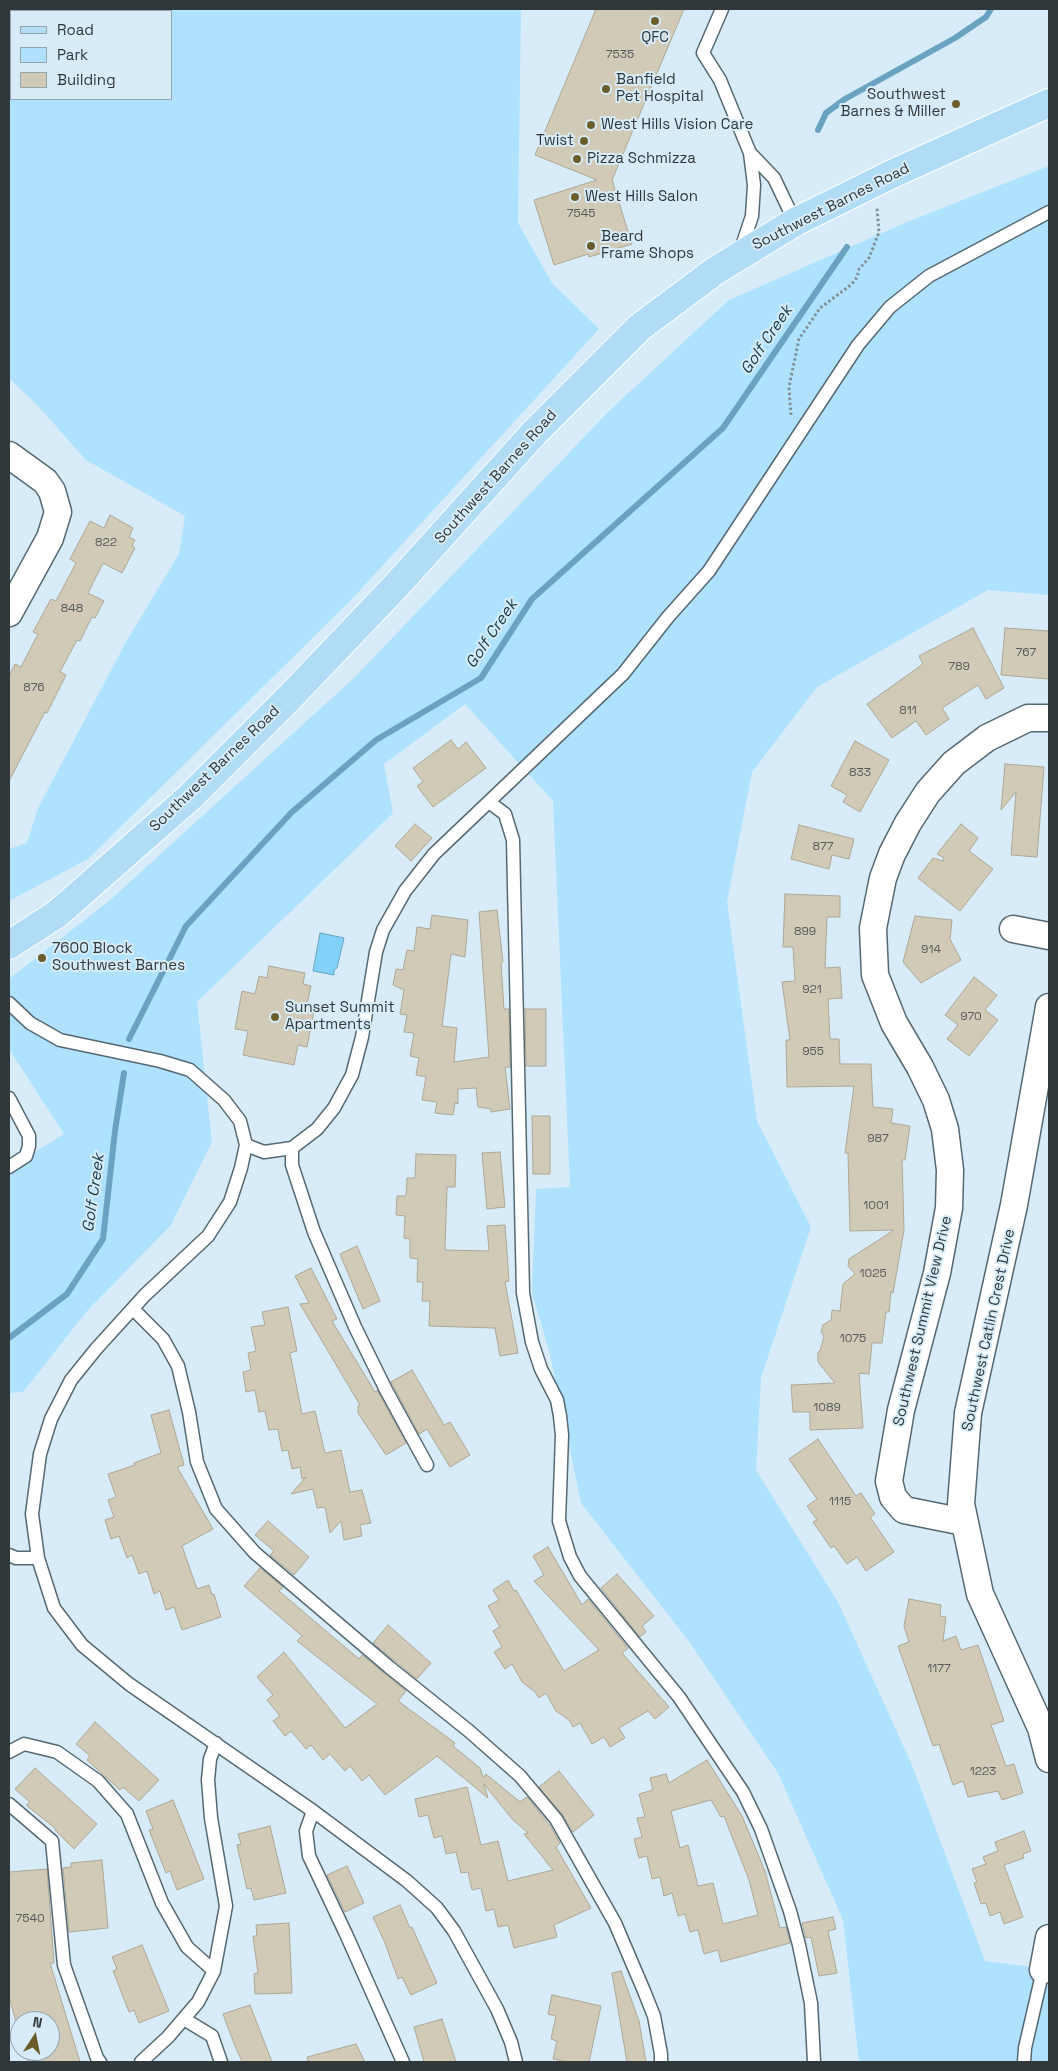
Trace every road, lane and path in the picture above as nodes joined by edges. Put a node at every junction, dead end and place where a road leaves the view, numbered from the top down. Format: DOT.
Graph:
graph roads {
  1 [pos="722,9"];
  2 [pos="1049,103"];
  3 [pos="750,153"];
  4 [pos="874,184"];
  5 [pos="1049,212"];
  6 [pos="796,222"];
  7 [pos="739,255"];
  8 [pos="799,434"];
  9 [pos="9,456"];
  10 [pos="9,613"];
  11 [pos="1049,718"];
  12 [pos="489,802"];
  13 [pos="1013,929"];
  14 [pos="1049,936"];
  15 [pos="9,945"];
  16 [pos="9,1002"];
  17 [pos="1049,1007"];
  18 [pos="9,1098"];
  19 [pos="246,1145"];
  20 [pos="292,1148"];
  21 [pos="9,1167"];
  22 [pos="133,1309"];
  23 [pos="427,1465"];
  24 [pos="964,1522"];
  25 [pos="9,1555"];
  26 [pos="38,1558"];
  27 [pos="216,1743"];
  28 [pos="9,1752"];
  29 [pos="1049,1759"];
  30 [pos="9,1804"];
  31 [pos="313,1812"];
  32 [pos="1049,1938"];
  33 [pos="1043,1970"];
  34 [pos="214,1971"];
  35 [pos="184,2019"];
  36 [pos="100,2062"];
  37 [pos="141,2062"];
  38 [pos="221,2062"];
  39 [pos="403,2062"];
  40 [pos="516,2062"];
  41 [pos="661,2062"];
  42 [pos="814,2062"];
  43 [pos="1024,2062"];
  1 -- 3 [label="lane"];
  2 -- 4 [label="main road, Southwest Barnes Road"];
  3 -- 6 [label="lane"];
  3 -- 7 [label="lane"];
  4 -- 6 [label="main road, Southwest Barnes Road"];
  4 -- 8 [label="path"];
  5 -- 8 [label="lane"];
  6 -- 7 [label="main road, Southwest Barnes Road"];
  7 -- 15 [label="main road, Southwest Barnes Road"];
  8 -- 12 [label="lane"];
  9 -- 10 [label="street"];
  11 -- 24 [label="street, Southwest Summit View Drive"];
  12 -- 20 [label="lane"];
  12 -- 42 [label="lane"];
  13 -- 14 [label="street"];
  16 -- 19 [label="lane"];
  17 -- 24 [label="street, Southwest Catlin Crest Drive"];
  18 -- 21 [label="lane"];
  19 -- 20 [label="lane"];
  19 -- 22 [label="lane"];
  20 -- 23 [label="lane"];
  22 -- 26 [label="lane"];
  22 -- 41 [label="lane"];
  24 -- 29 [label="street, Southwest Catlin Crest Drive"];
  25 -- 26 [label="lane"];
  26 -- 27 [label="lane"];
  27 -- 31 [label="lane"];
  27 -- 34 [label="lane"];
  28 -- 34 [label="lane"];
  30 -- 36 [label="lane"];
  31 -- 39 [label="lane"];
  31 -- 40 [label="lane"];
  32 -- 33 [label="street"];
  33 -- 43 [label="lane"];
  34 -- 35 [label="lane"];
  35 -- 37 [label="lane"];
  35 -- 38 [label="lane"];
}
